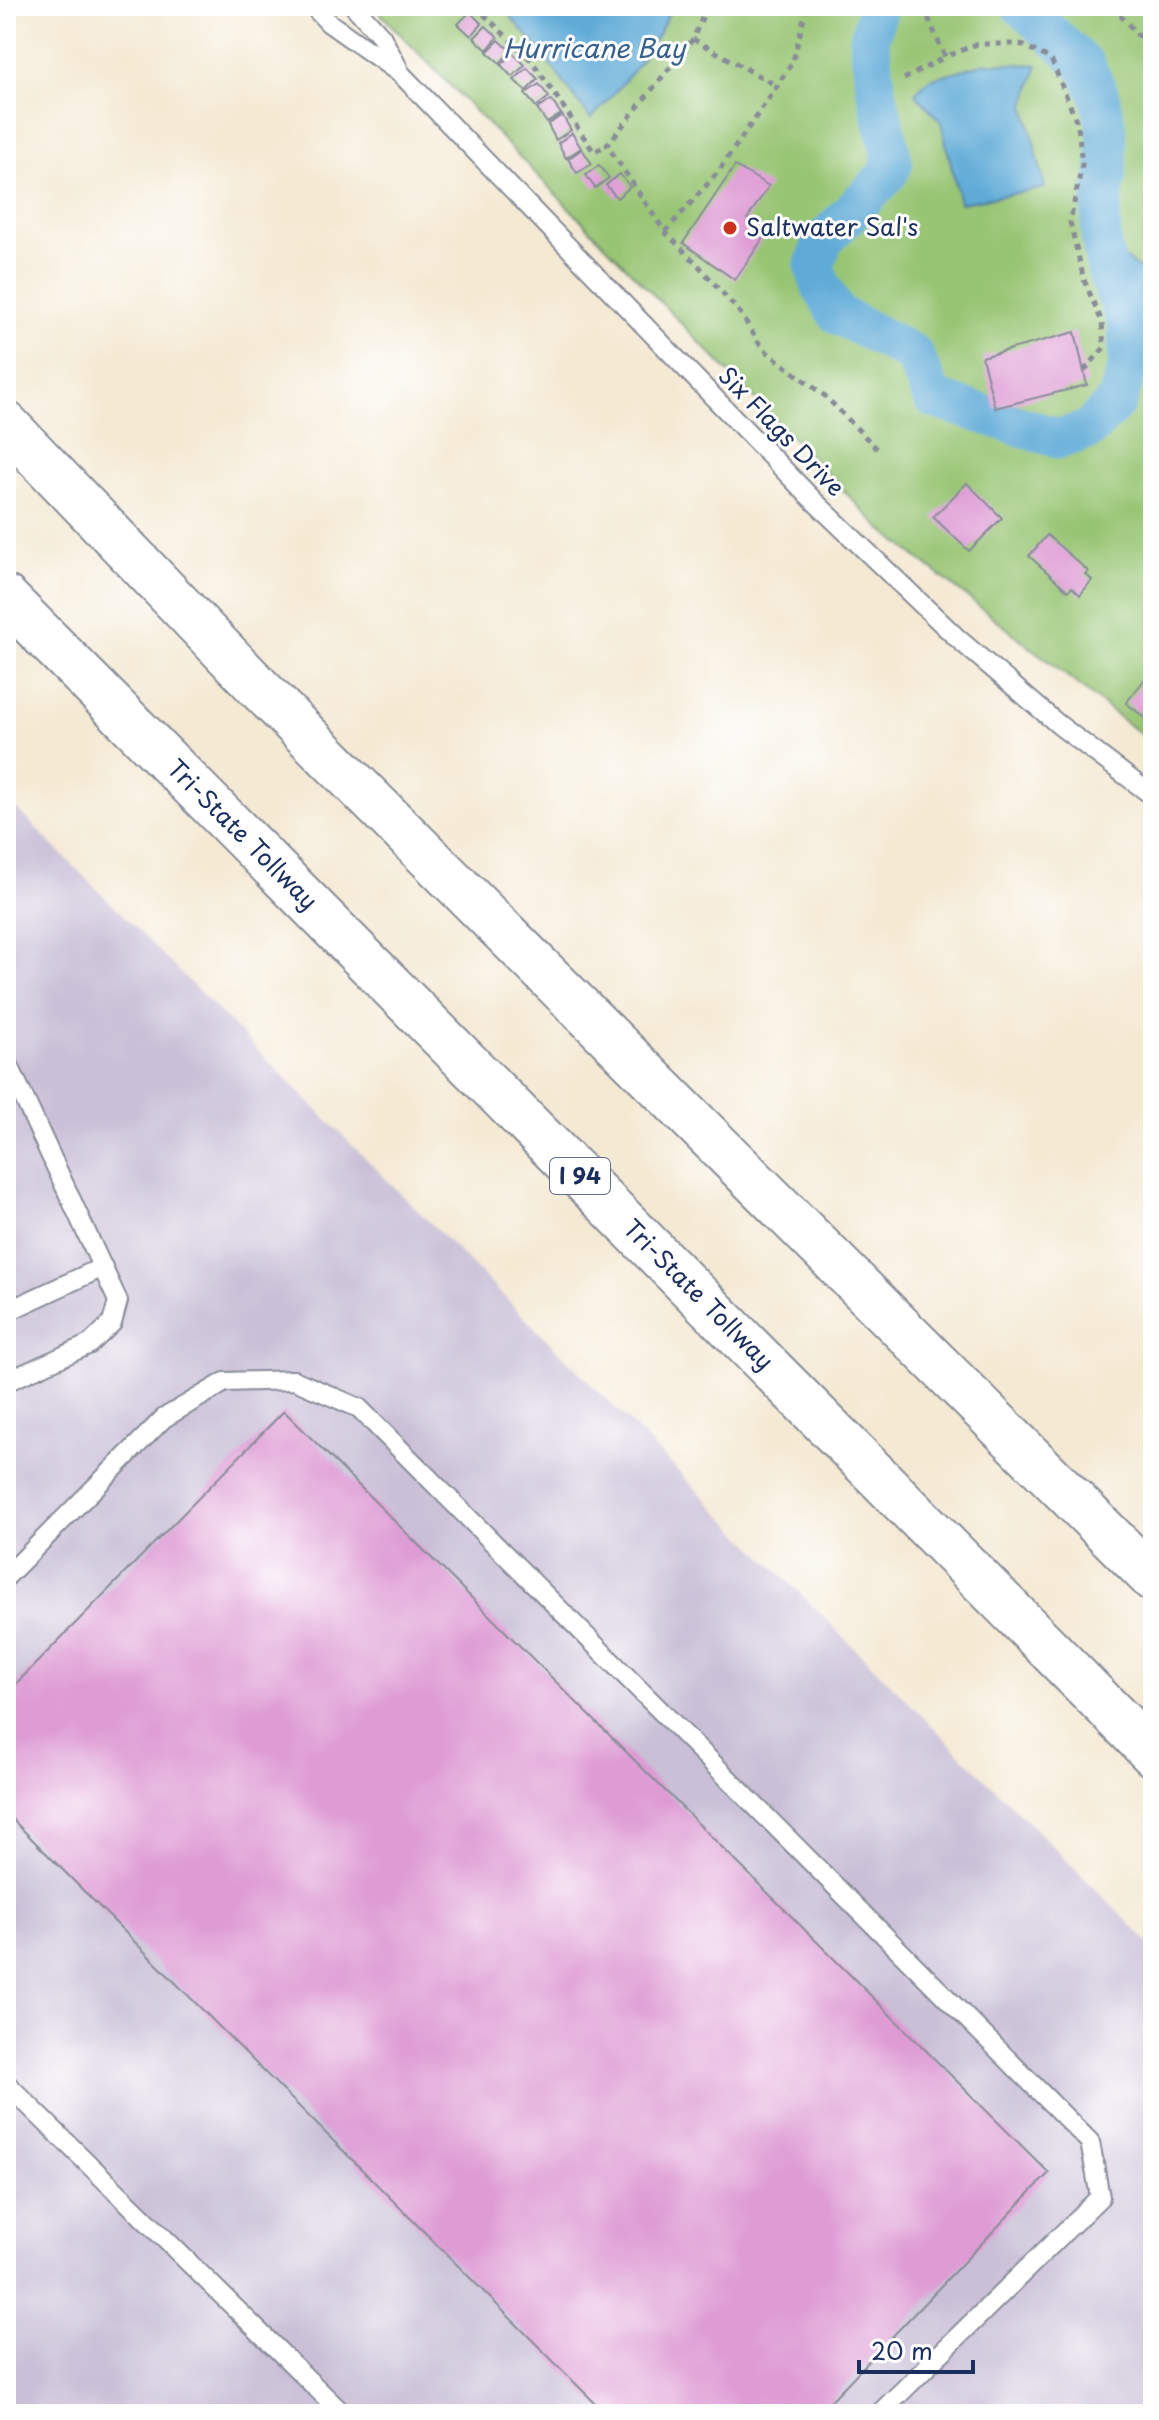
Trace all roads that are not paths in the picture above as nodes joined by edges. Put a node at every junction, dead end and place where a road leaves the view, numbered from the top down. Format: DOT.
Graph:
graph roads {
  1 [pos="313,6"];
  2 [pos="354,6"];
  3 [pos="401,74"];
  4 [pos="6,424"];
  5 [pos="6,598"];
  6 [pos="1153,796"];
  7 [pos="6,1059"];
  8 [pos="103,1267"];
  9 [pos="6,1312"];
  10 [pos="6,1382"];
  11 [pos="6,1577"];
  12 [pos="1153,1579"];
  13 [pos="1153,1754"];
  14 [pos="6,2083"];
  15 [pos="343,2414"];
  16 [pos="879,2414"];
  1 -- 3 [label="lane, Six Flags Drive"];
  2 -- 3 [label="lane, Six Flags Drive"];
  3 -- 6 [label="lane, Six Flags Drive"];
  4 -- 12 [label="highway"];
  5 -- 13 [label="highway, Tri-State Tollway / I 94"];
  7 -- 8 [label="lane"];
  8 -- 9 [label="lane"];
  8 -- 10 [label="lane"];
  11 -- 16 [label="lane"];
  14 -- 15 [label="lane"];
}
